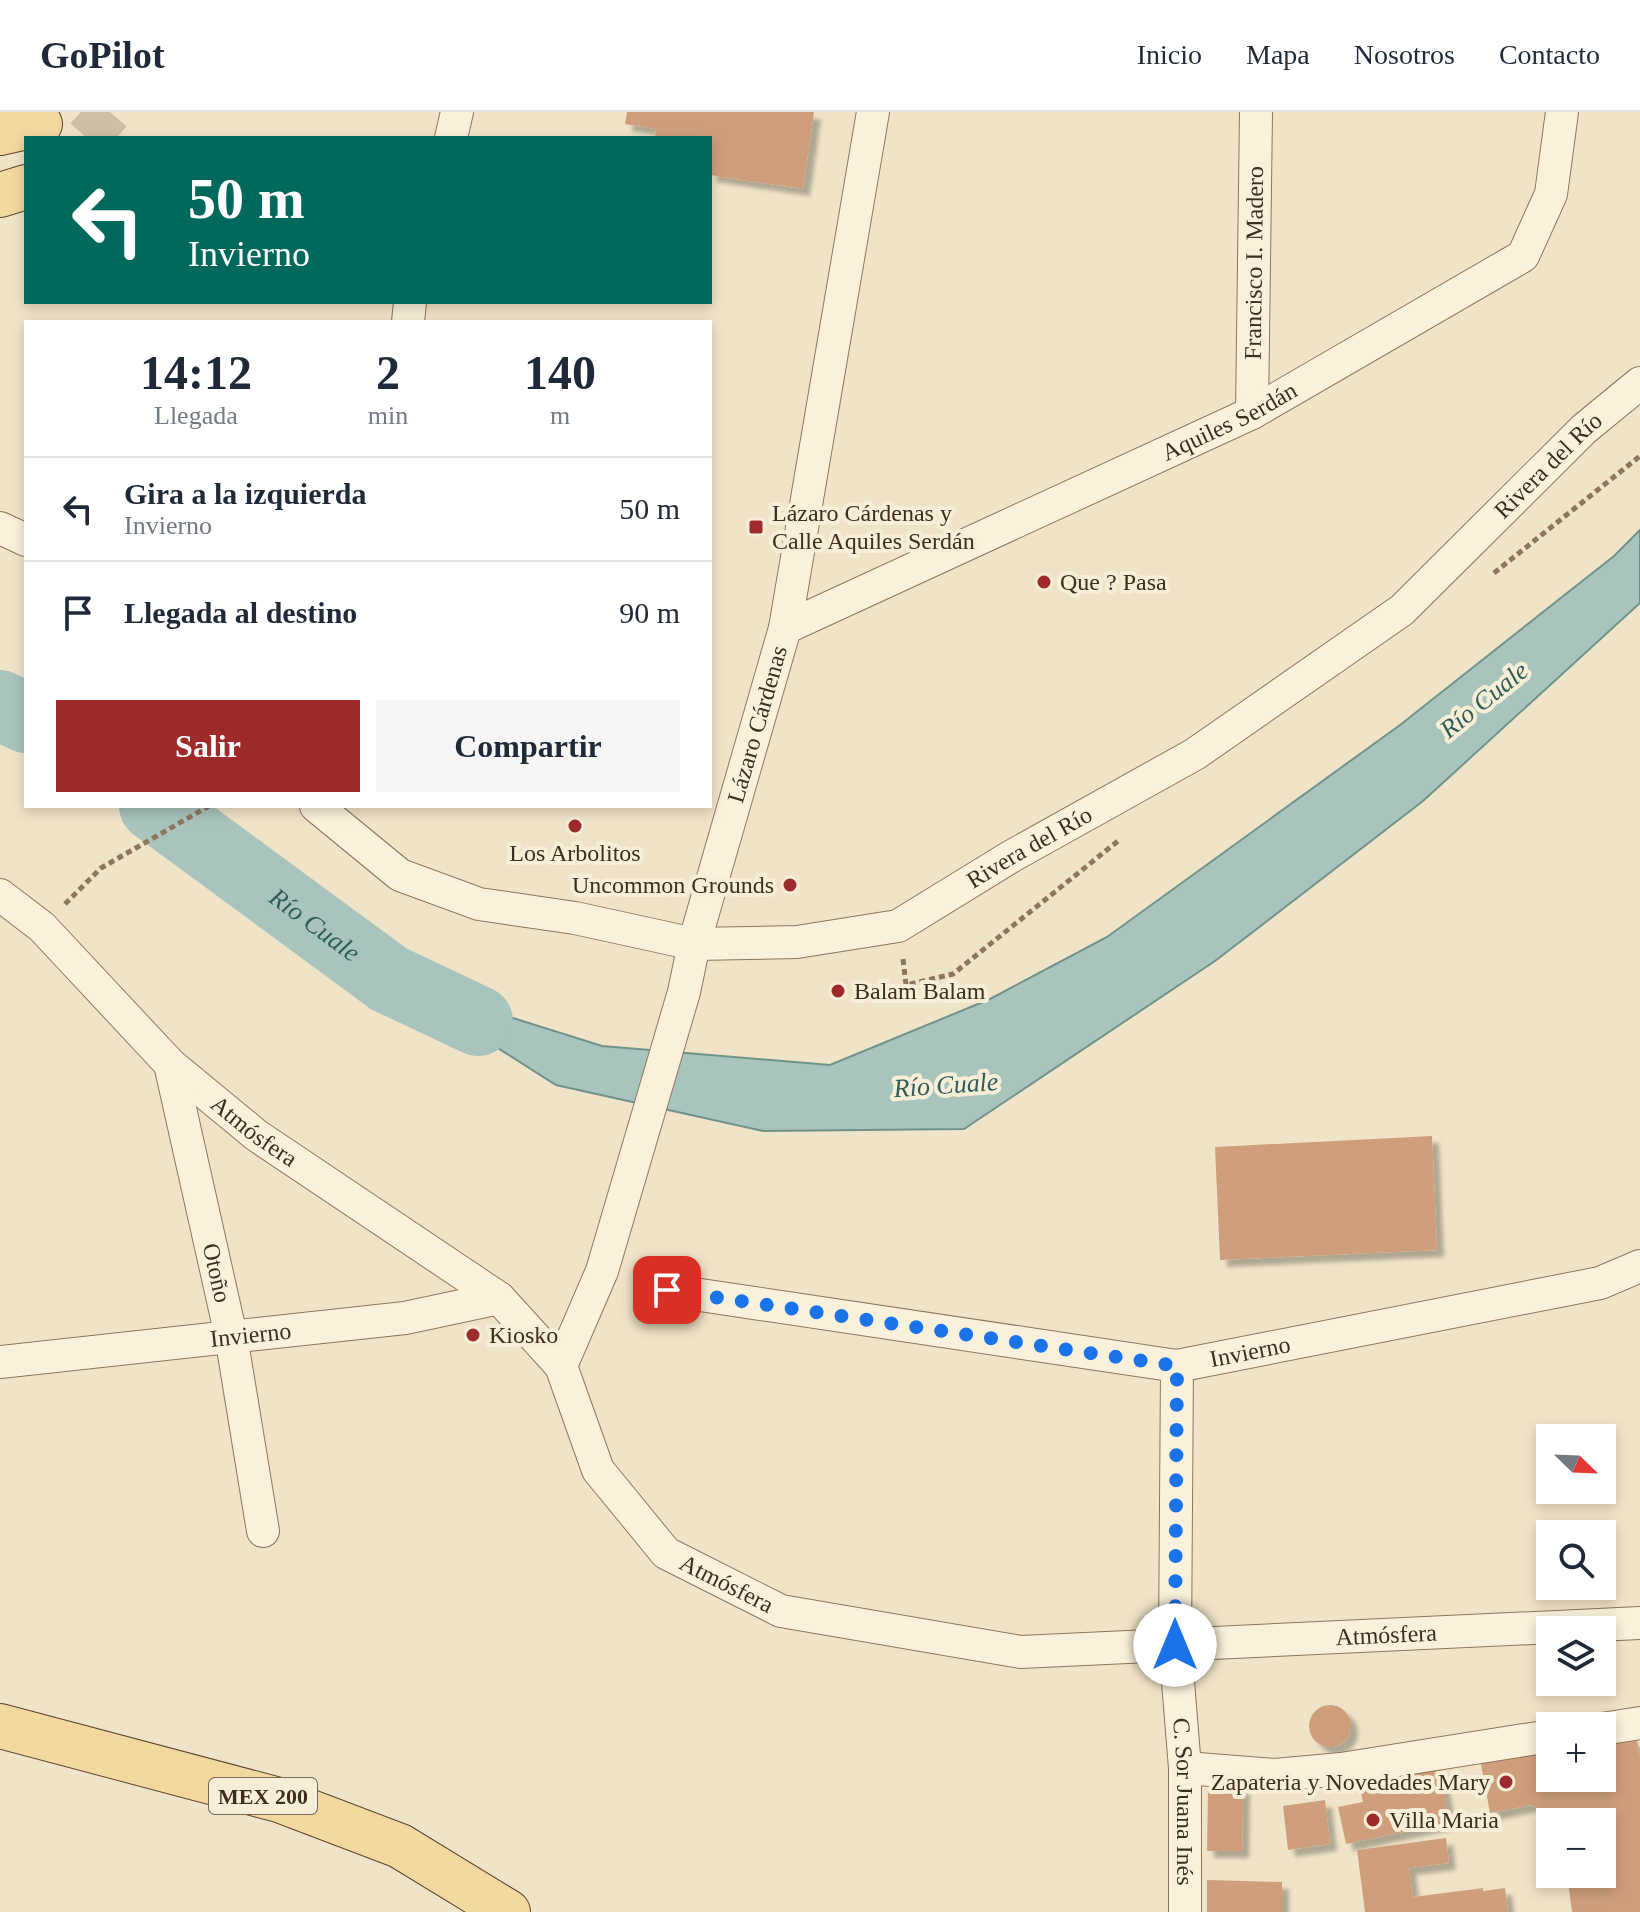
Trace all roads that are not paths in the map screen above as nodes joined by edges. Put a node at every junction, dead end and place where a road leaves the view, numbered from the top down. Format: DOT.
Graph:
graph roads {
  1 [pos="457,112"];
  2 [pos="873,112"];
  3 [pos="1256,112"];
  4 [pos="1562,112"];
  5 [pos="451,136"];
  6 [pos="24,188"];
  7 [pos="0,195"];
  8 [pos="1640,383"];
  9 [pos="1252,413"];
  10 [pos="0,528"];
  11 [pos="24,539"];
  12 [pos="785,628"];
  13 [pos="318,808"];
  14 [pos="0,895"];
  15 [pos="694,944"];
  16 [pos="170,1064"];
  17 [pos="1640,1266"];
  18 [pos="667,1290"];
  19 [pos="499,1298"];
  20 [pos="231,1336"];
  21 [pos="0,1362"];
  22 [pos="561,1366"];
  23 [pos="1177,1366"];
  24 [pos="263,1531"];
  25 [pos="1640,1623"];
  26 [pos="1175,1645"];
  27 [pos="1640,1723"];
  28 [pos="0,1726"];
  29 [pos="1616,1727"];
  30 [pos="1536,1738"];
  31 [pos="1185,1768"];
  32 [pos="508,1912"];
  33 [pos="1185,1912"];
  1 -- 5 [label="street"];
  2 -- 12 [label="street, Lázaro Cárdenas"];
  3 -- 9 [label="street, Francisco I. Madero"];
  4 -- 9 [label="street, Aquiles Serdán"];
  6 -- 7 [label="main road"];
  8 -- 15 [label="street, Rivera del Río"];
  9 -- 12 [label="street, Aquiles Serdán"];
  10 -- 11 [label="street"];
  12 -- 15 [label="street, Lázaro Cárdenas"];
  13 -- 15 [label="street, Rivera del Río"];
  14 -- 16 [label="street, Atmósfera"];
  15 -- 22 [label="street, Lázaro Cárdenas"];
  16 -- 19 [label="street, Atmósfera"];
  16 -- 20 [label="street, Otoño"];
  17 -- 23 [label="street, Invierno"];
  18 -- 23 [label="street, Invierno"];
  19 -- 20 [label="street, Invierno"];
  19 -- 22 [label="street, Atmósfera"];
  20 -- 21 [label="street, Invierno"];
  20 -- 24 [label="street, Otoño"];
  22 -- 26 [label="street, Atmósfera"];
  23 -- 26 [label="street, C. Sor Juana Inés"];
  25 -- 26 [label="street, Atmósfera"];
  26 -- 31 [label="street, C. Sor Juana Inés"];
  27 -- 29 [label="street"];
  28 -- 32 [label="main road, MEX 200"];
  30 -- 31 [label="street"];
  31 -- 33 [label="street, C. Sor Juana Inés"];
}
